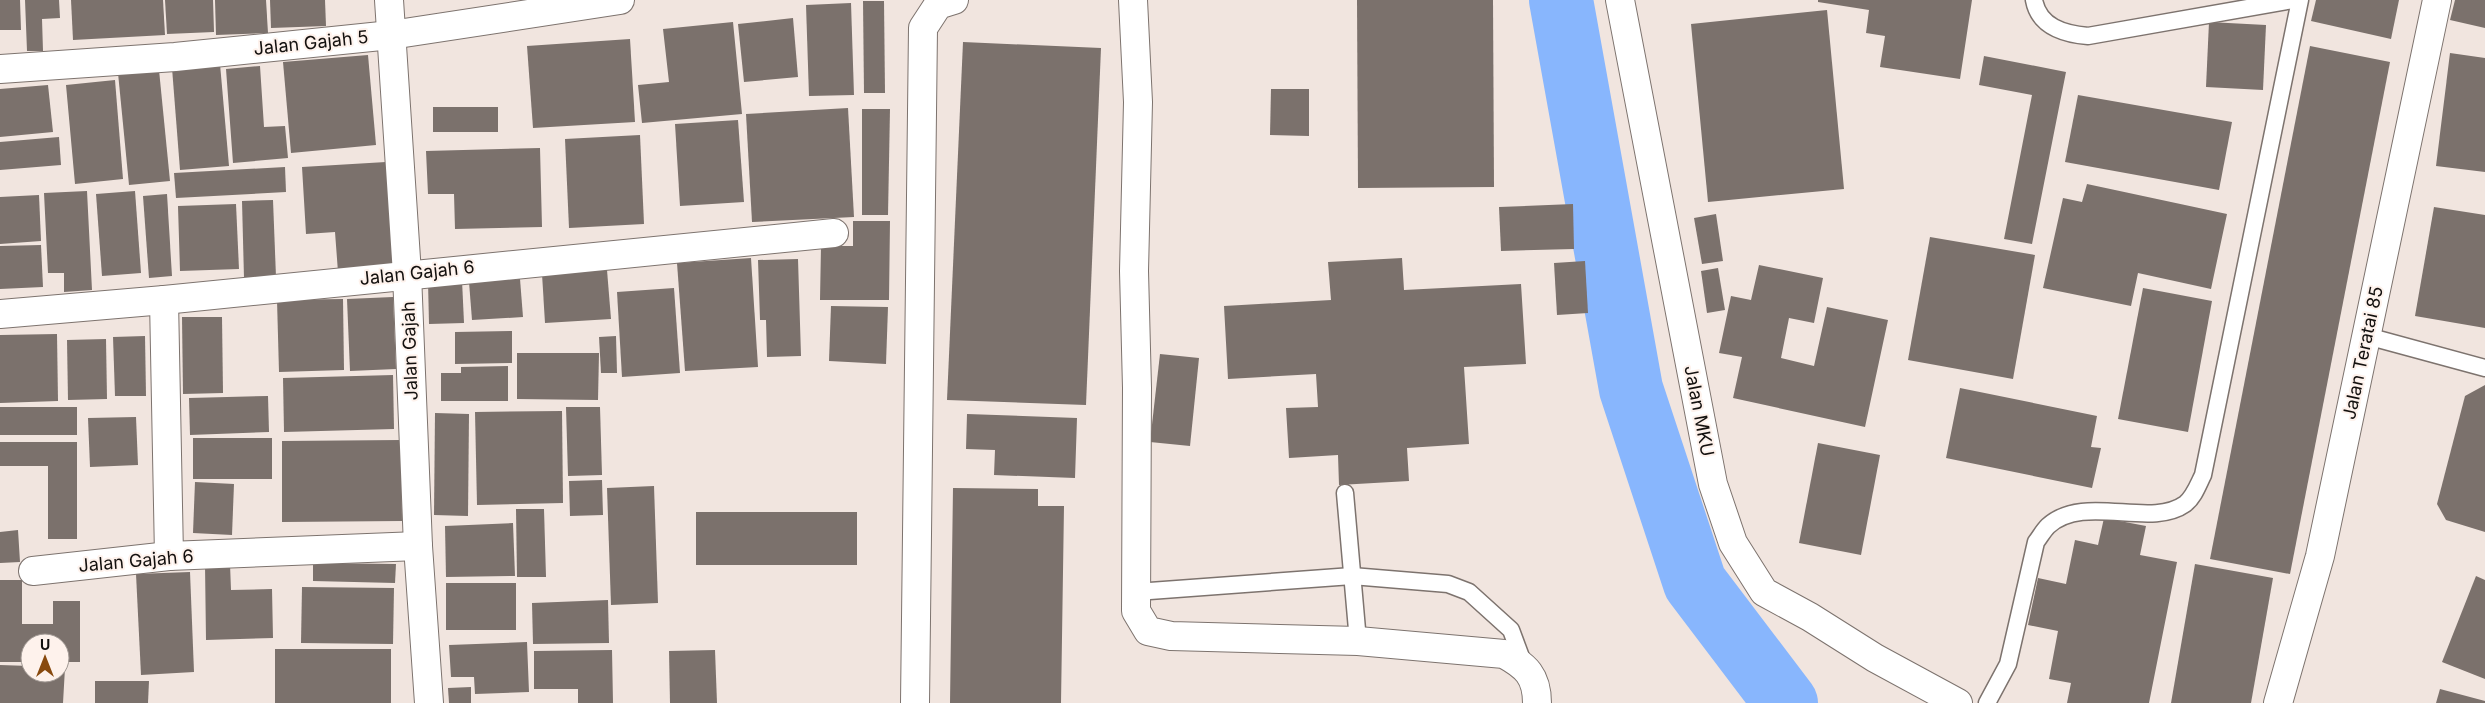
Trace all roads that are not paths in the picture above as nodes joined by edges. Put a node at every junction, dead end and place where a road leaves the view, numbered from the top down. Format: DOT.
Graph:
graph roads {
  1 [pos="388,0"];
  2 [pos="620,0"];
  3 [pos="954,0"];
  4 [pos="1134,0"];
  5 [pos="1620,0"];
  6 [pos="2034,0"];
  7 [pos="2293,0"];
  8 [pos="2300,0"];
  9 [pos="2437,0"];
  10 [pos="391,35"];
  11 [pos="0,69"];
  12 [pos="834,233"];
  13 [pos="408,274"];
  14 [pos="164,300"];
  15 [pos="0,314"];
  16 [pos="2367,336"];
  17 [pos="2485,368"];
  18 [pos="1345,493"];
  19 [pos="418,546"];
  20 [pos="170,556"];
  21 [pos="33,571"];
  22 [pos="1352,576"];
  23 [pos="1136,592"];
  24 [pos="1358,641"];
  25 [pos="1524,665"];
  26 [pos="429,703"];
  27 [pos="915,703"];
  28 [pos="1537,703"];
  29 [pos="1958,703"];
  30 [pos="1987,703"];
  31 [pos="2278,703"];
  1 -- 10 [label="street, Jalan Gajah"];
  2 -- 10 [label="street, Jalan Gajah 5"];
  3 -- 27 [label="street"];
  4 -- 23 [label="street"];
  5 -- 29 [label="street, Jalan MKU"];
  6 -- 7 [label="lane"];
  8 -- 30 [label="lane"];
  9 -- 16 [label="street, Jalan Teratai 85"];
  10 -- 11 [label="street, Jalan Gajah 5"];
  10 -- 13 [label="street, Jalan Gajah"];
  12 -- 13 [label="street, Jalan Gajah 6"];
  13 -- 14 [label="street, Jalan Gajah 6"];
  13 -- 19 [label="street, Jalan Gajah"];
  14 -- 15 [label="street, Jalan Gajah 6"];
  14 -- 20 [label="street"];
  16 -- 17 [label="lane"];
  16 -- 31 [label="street, Jalan Teratai 85"];
  18 -- 22 [label="lane"];
  19 -- 20 [label="street, Jalan Gajah 6"];
  19 -- 26 [label="street, Jalan Gajah"];
  20 -- 21 [label="street, Jalan Gajah 6"];
  22 -- 23 [label="lane"];
  22 -- 24 [label="lane"];
  22 -- 25 [label="lane"];
  23 -- 24 [label="street"];
  24 -- 25 [label="street"];
  25 -- 28 [label="street"];
}
